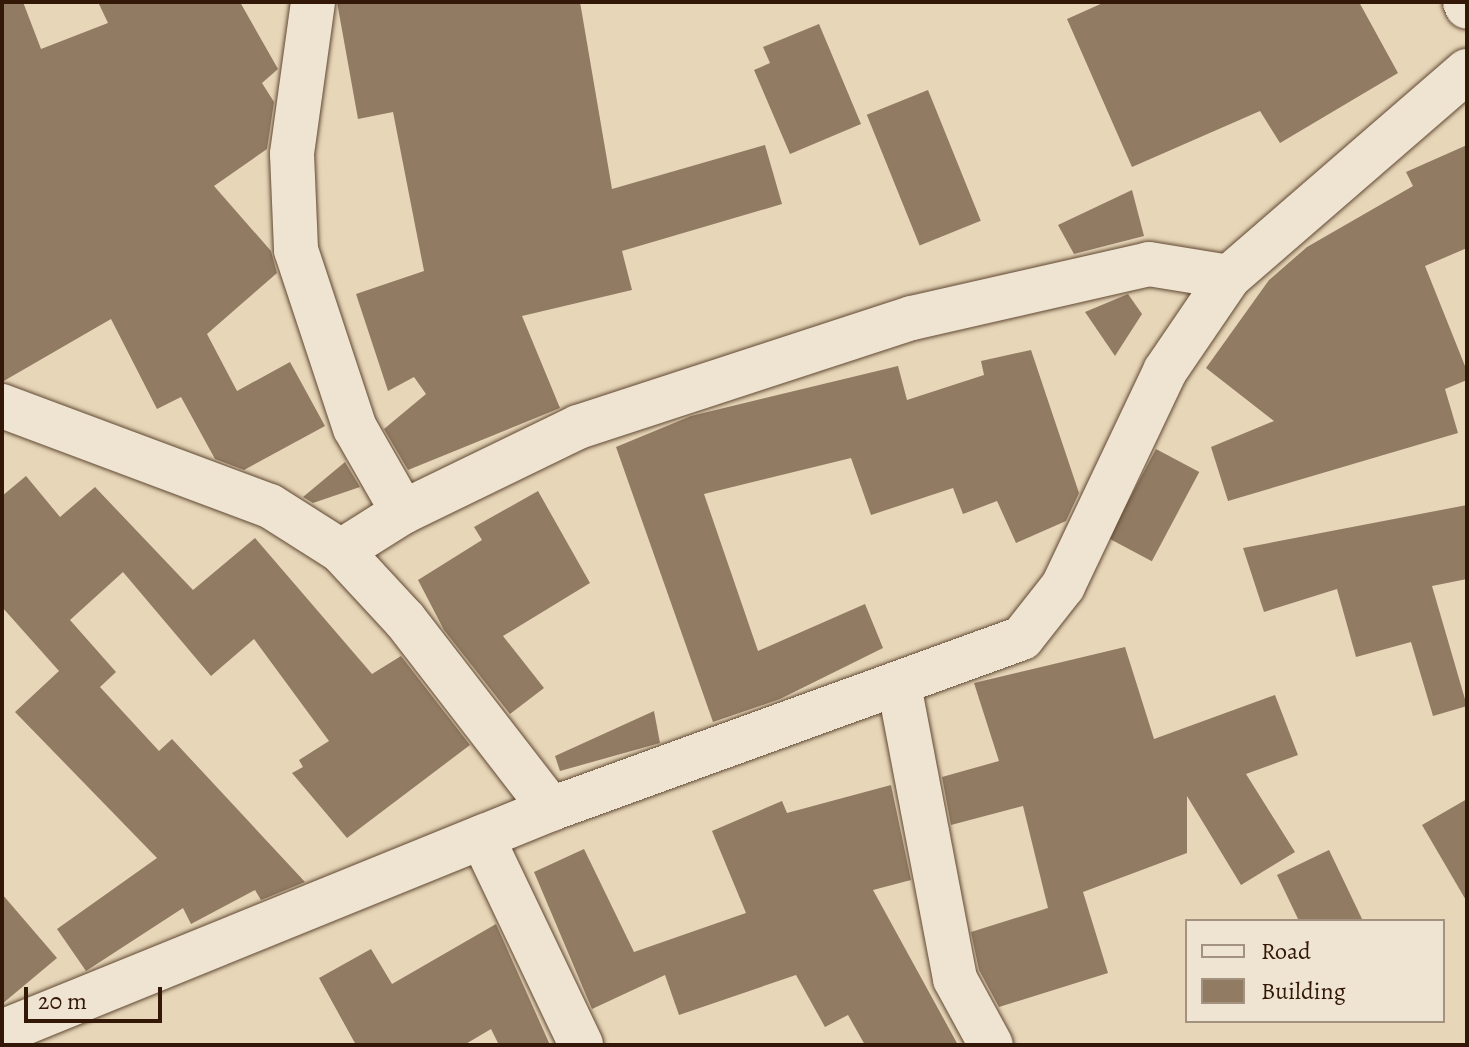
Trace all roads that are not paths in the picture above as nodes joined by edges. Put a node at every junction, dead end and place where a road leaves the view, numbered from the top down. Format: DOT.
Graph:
graph roads {
  1 [pos="313,2"];
  2 [pos="1467,71"];
  3 [pos="1229,277"];
  4 [pos="2,406"];
  5 [pos="403,512"];
  6 [pos="341,551"];
  7 [pos="899,685"];
  8 [pos="551,809"];
  9 [pos="482,837"];
  10 [pos="6,1035"];
  11 [pos="581,1045"];
  12 [pos="991,1045"];
  1 -- 5 [label="street"];
  2 -- 3 [label="street"];
  3 -- 5 [label="street"];
  3 -- 7 [label="street"];
  4 -- 6 [label="street"];
  5 -- 6 [label="street"];
  6 -- 8 [label="street"];
  7 -- 8 [label="street"];
  7 -- 12 [label="street"];
  8 -- 9 [label="street"];
  9 -- 10 [label="street"];
  9 -- 11 [label="street"];
}
